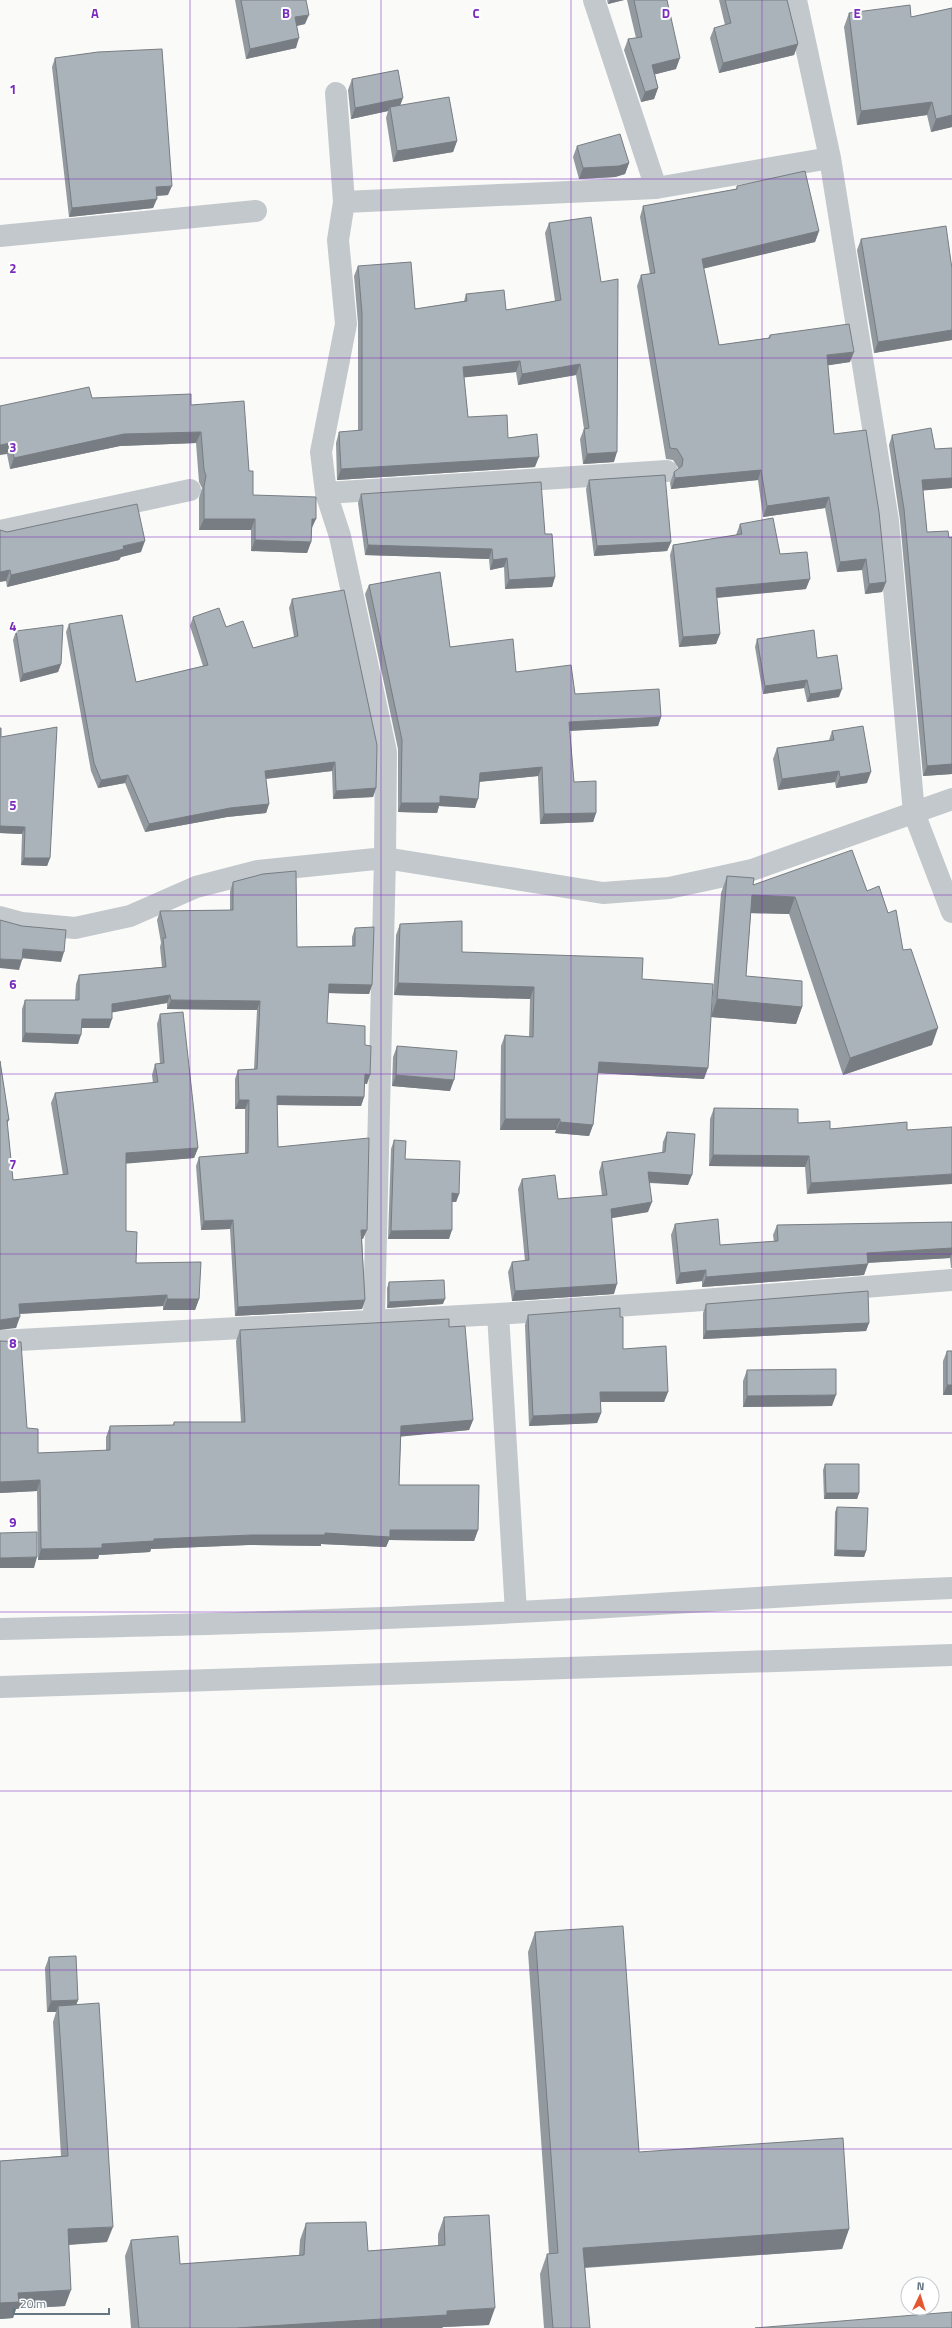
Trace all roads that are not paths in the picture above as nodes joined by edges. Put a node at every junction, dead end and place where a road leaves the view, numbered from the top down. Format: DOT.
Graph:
graph roads {
  1 [pos="594,0"];
  2 [pos="796,0"];
  3 [pos="336,93"];
  4 [pos="830,158"];
  5 [pos="656,188"];
  6 [pos="344,202"];
  7 [pos="256,211"];
  8 [pos="0,236"];
  9 [pos="667,471"];
  10 [pos="190,490"];
  11 [pos="326,493"];
  12 [pos="0,531"];
  13 [pos="952,798"];
  14 [pos="914,813"];
  15 [pos="385,858"];
  16 [pos="952,912"];
  17 [pos="0,917"];
  18 [pos="952,1280"];
  19 [pos="498,1314"];
  20 [pos="374,1320"];
  21 [pos="0,1341"];
  22 [pos="952,1588"];
  23 [pos="516,1612"];
  24 [pos="0,1629"];
  25 [pos="952,1655"];
  26 [pos="0,1687"];
  1 -- 5 [label="street"];
  2 -- 4 [label="street"];
  3 -- 6 [label="street"];
  4 -- 5 [label="street"];
  4 -- 14 [label="street"];
  5 -- 6 [label="street"];
  6 -- 11 [label="street"];
  7 -- 8 [label="street"];
  9 -- 11 [label="street"];
  10 -- 12 [label="street"];
  11 -- 15 [label="street"];
  13 -- 14 [label="street"];
  14 -- 15 [label="street"];
  14 -- 16 [label="street"];
  15 -- 17 [label="street"];
  15 -- 20 [label="street"];
  18 -- 19 [label="street"];
  19 -- 20 [label="street"];
  19 -- 23 [label="street"];
  20 -- 21 [label="street"];
  22 -- 23 [label="street"];
  23 -- 24 [label="street"];
  25 -- 26 [label="street"];
}
